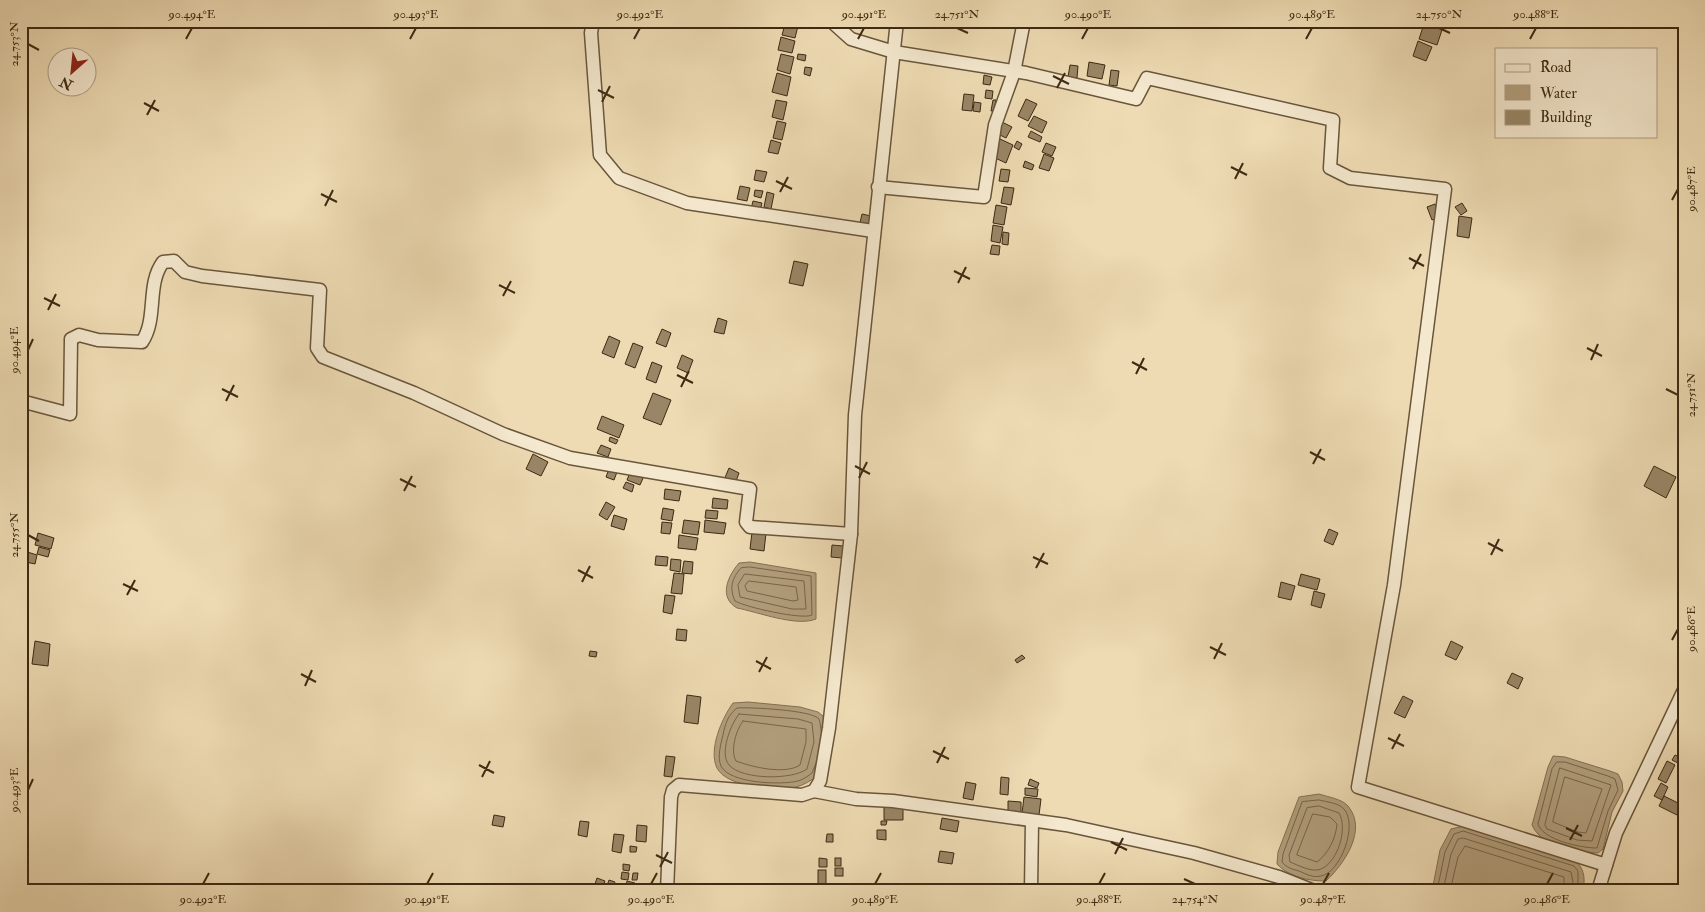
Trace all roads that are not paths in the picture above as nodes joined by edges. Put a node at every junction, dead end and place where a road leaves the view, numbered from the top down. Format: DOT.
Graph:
graph roads {
  1 [pos="593,21"];
  2 [pos="831,21"];
  3 [pos="897,21"];
  4 [pos="1024,21"];
  5 [pos="894,52"];
  6 [pos="1014,72"];
  7 [pos="878,187"];
  8 [pos="873,231"];
  9 [pos="21,401"];
  10 [pos="851,534"];
  11 [pos="1684,690"];
  12 [pos="814,791"];
  13 [pos="1032,820"];
  14 [pos="1606,865"];
  15 [pos="668,891"];
  16 [pos="1031,891"];
  17 [pos="1314,891"];
  18 [pos="1598,891"];
  1 -- 8 [label="street"];
  2 -- 5 [label="street"];
  3 -- 5 [label="street"];
  4 -- 6 [label="street"];
  5 -- 6 [label="street"];
  5 -- 7 [label="street"];
  6 -- 7 [label="street"];
  6 -- 14 [label="street"];
  7 -- 8 [label="street"];
  8 -- 10 [label="street"];
  9 -- 10 [label="street"];
  10 -- 12 [label="street"];
  11 -- 14 [label="street"];
  12 -- 13 [label="street"];
  12 -- 15 [label="street"];
  13 -- 16 [label="street"];
  13 -- 17 [label="street"];
  14 -- 18 [label="street"];
}
